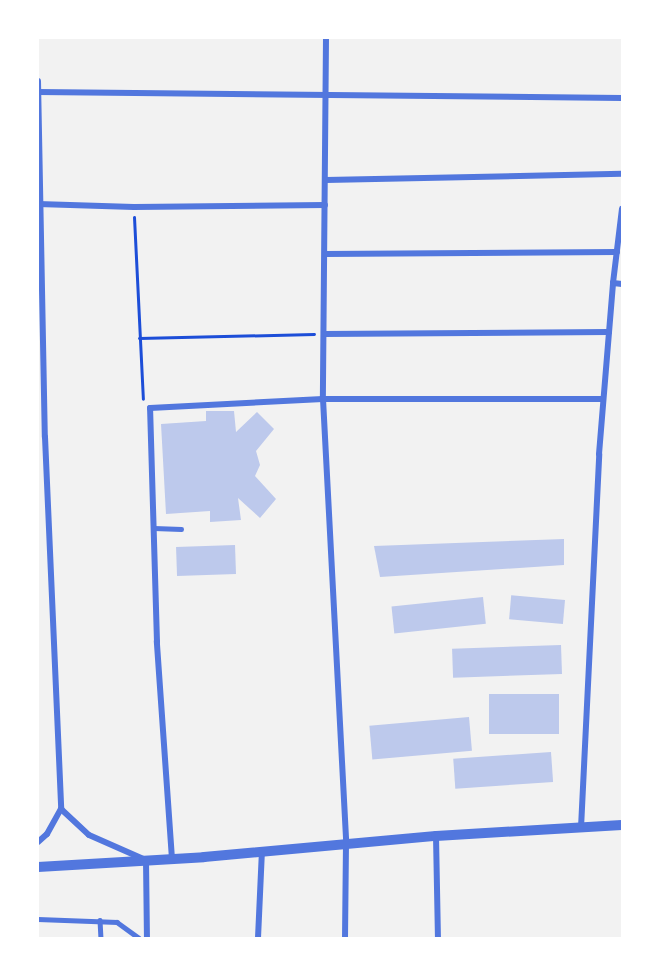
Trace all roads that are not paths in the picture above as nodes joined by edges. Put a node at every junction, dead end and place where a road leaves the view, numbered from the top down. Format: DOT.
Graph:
graph roads {
  1 [pos="326,38"];
  2 [pos="38,81"];
  3 [pos="38,92"];
  4 [pos="326,94"];
  5 [pos="622,98"];
  6 [pos="622,174"];
  7 [pos="326,180"];
  8 [pos="38,204"];
  9 [pos="326,205"];
  10 [pos="622,209"];
  11 [pos="616,252"];
  12 [pos="325,254"];
  13 [pos="612,283"];
  14 [pos="622,284"];
  15 [pos="609,332"];
  16 [pos="324,334"];
  17 [pos="323,399"];
  18 [pos="603,399"];
  19 [pos="154,528"];
  20 [pos="181,529"];
  21 [pos="61,809"];
  22 [pos="622,825"];
  23 [pos="581,828"];
  24 [pos="436,836"];
  25 [pos="38,842"];
  26 [pos="346,843"];
  27 [pos="262,851"];
  28 [pos="172,859"];
  29 [pos="146,860"];
  30 [pos="38,867"];
  31 [pos="38,919"];
  32 [pos="100,920"];
  33 [pos="101,939"];
  34 [pos="139,939"];
  35 [pos="147,939"];
  36 [pos="258,939"];
  37 [pos="345,939"];
  38 [pos="438,939"];
  1 -- 4 [label="street"];
  2 -- 3 [label="street"];
  3 -- 4 [label="street"];
  3 -- 8 [label="street"];
  4 -- 5 [label="street"];
  4 -- 7 [label="street"];
  6 -- 7 [label="street"];
  7 -- 9 [label="street"];
  8 -- 9 [label="street"];
  8 -- 21 [label="street"];
  9 -- 12 [label="street"];
  10 -- 11 [label="street"];
  11 -- 12 [label="street"];
  11 -- 13 [label="street"];
  12 -- 16 [label="street"];
  13 -- 14 [label="street"];
  13 -- 15 [label="street"];
  15 -- 16 [label="street"];
  15 -- 18 [label="street"];
  16 -- 17 [label="street"];
  17 -- 18 [label="street"];
  17 -- 19 [label="street"];
  17 -- 26 [label="street"];
  18 -- 23 [label="street"];
  19 -- 20 [label="lane"];
  19 -- 28 [label="street"];
  21 -- 25 [label="street"];
  21 -- 29 [label="street"];
  22 -- 23 [label="street"];
  23 -- 24 [label="street"];
  24 -- 26 [label="street"];
  24 -- 38 [label="street"];
  26 -- 27 [label="street"];
  26 -- 37 [label="street"];
  27 -- 28 [label="street"];
  27 -- 36 [label="street"];
  28 -- 29 [label="street"];
  29 -- 30 [label="street"];
  29 -- 35 [label="street"];
  31 -- 32 [label="lane"];
  32 -- 33 [label="lane"];
  32 -- 34 [label="lane"];
}
